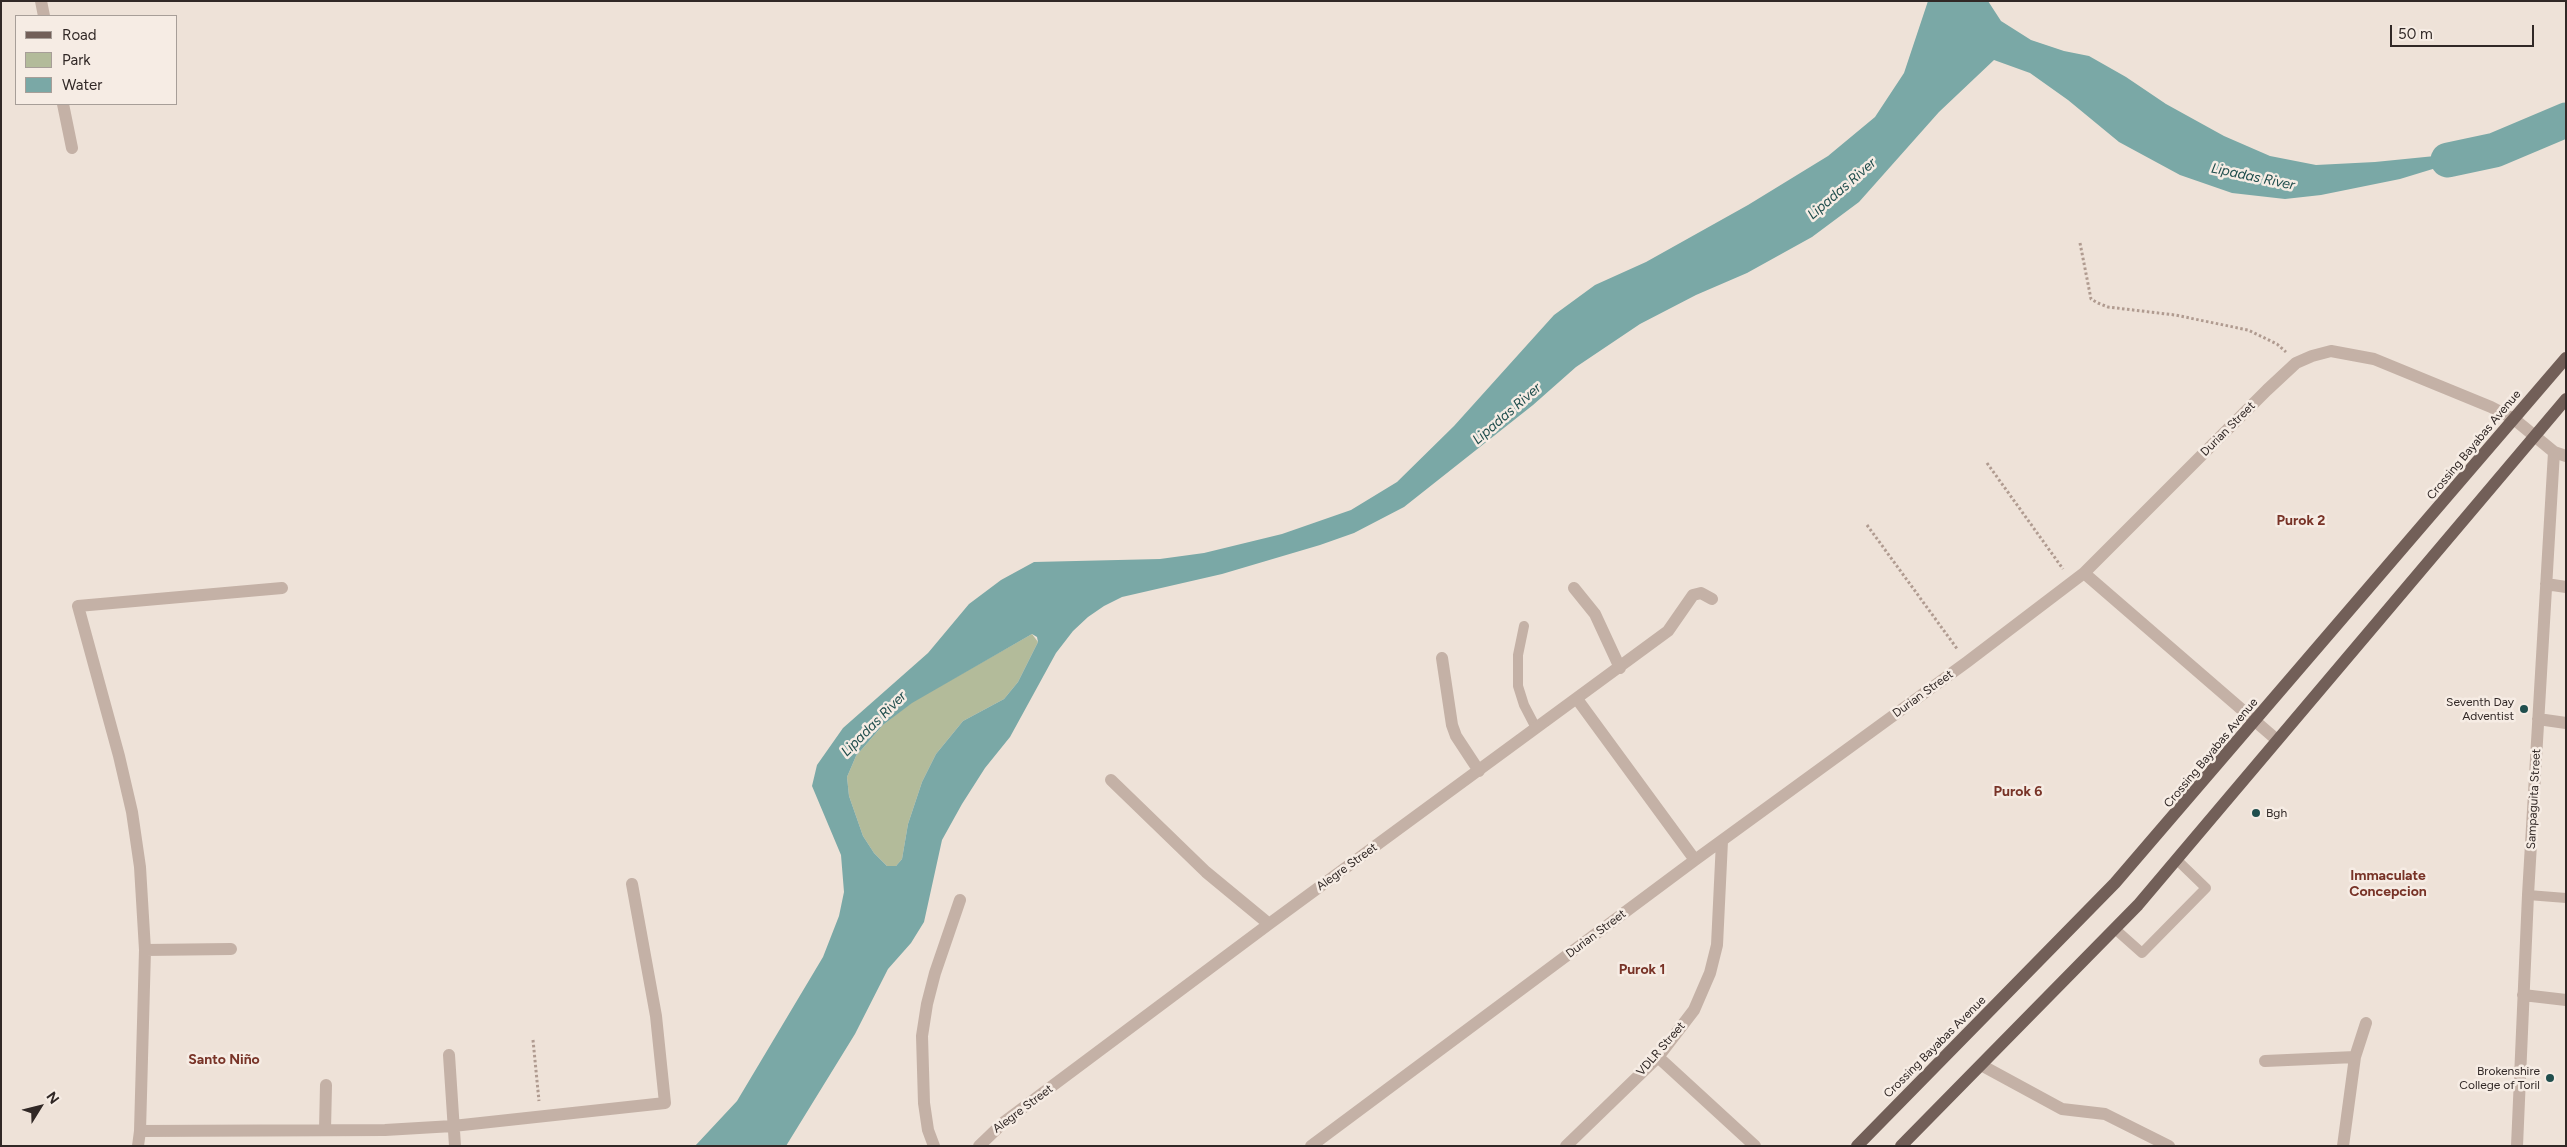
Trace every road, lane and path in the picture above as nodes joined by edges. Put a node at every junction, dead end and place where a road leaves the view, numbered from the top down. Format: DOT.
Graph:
graph roads {
  1 [pos="41,1"];
  2 [pos="44,15"];
  3 [pos="63,105"];
  4 [pos="72,148"];
  5 [pos="2080,243"];
  6 [pos="2566,358"];
  7 [pos="2296,364"];
  8 [pos="2566,399"];
  9 [pos="2514,419"];
  10 [pos="2534,436"];
  11 [pos="2560,454"];
  12 [pos="1987,463"];
  13 [pos="1867,525"];
  14 [pos="2084,573"];
  15 [pos="2073,582"];
  16 [pos="2546,584"];
  17 [pos="2566,587"];
  18 [pos="282,588"];
  19 [pos="1574,588"];
  20 [pos="1712,599"];
  21 [pos="1524,626"];
  22 [pos="1442,658"];
  23 [pos="1967,662"];
  24 [pos="1620,668"];
  25 [pos="1577,699"];
  26 [pos="2538,719"];
  27 [pos="2256,721"];
  28 [pos="2566,722"];
  29 [pos="1536,728"];
  30 [pos="2278,740"];
  31 [pos="1479,771"];
  32 [pos="1111,780"];
  33 [pos="1722,841"];
  34 [pos="1695,860"];
  35 [pos="2177,860"];
  36 [pos="632,884"];
  37 [pos="2528,895"];
  38 [pos="2566,898"];
  39 [pos="960,900"];
  40 [pos="1269,924"];
  41 [pos="2115,929"];
  42 [pos="230,949"];
  43 [pos="145,950"];
  44 [pos="2523,995"];
  45 [pos="2566,1000"];
  46 [pos="2366,1024"];
  47 [pos="533,1040"];
  48 [pos="449,1055"];
  49 [pos="1658,1057"];
  50 [pos="2355,1057"];
  51 [pos="2264,1061"];
  52 [pos="1981,1065"];
  53 [pos="326,1085"];
  54 [pos="541,1116"];
  55 [pos="453,1126"];
  56 [pos="325,1130"];
  57 [pos="140,1131"];
  58 [pos="138,1146"];
  59 [pos="454,1146"];
  60 [pos="934,1146"];
  61 [pos="979,1146"];
  62 [pos="1311,1146"];
  63 [pos="1566,1146"];
  64 [pos="1755,1146"];
  65 [pos="1857,1146"];
  66 [pos="1901,1146"];
  67 [pos="2169,1146"];
  68 [pos="2343,1146"];
  69 [pos="2517,1146"];
  1 -- 2 [label="street"];
  3 -- 4 [label="street"];
  5 -- 7 [label="path"];
  6 -- 9 [label="main road, Crossing Bayabas Avenue"];
  7 -- 9 [label="street, Durian Street"];
  7 -- 14 [label="street, Durian Street"];
  8 -- 10 [label="main road"];
  9 -- 10 [label="street, Durian Street"];
  9 -- 27 [label="main road, Crossing Bayabas Avenue"];
  10 -- 11 [label="street, Durian Street"];
  10 -- 30 [label="main road"];
  11 -- 16 [label="street, Sampaguita Street"];
  12 -- 15 [label="path"];
  13 -- 23 [label="path"];
  14 -- 15 [label="street, Durian Street"];
  14 -- 27 [label="street"];
  15 -- 23 [label="street, Durian Street"];
  16 -- 17 [label="street"];
  16 -- 26 [label="street, Sampaguita Street"];
  18 -- 43 [label="street"];
  19 -- 24 [label="street"];
  20 -- 24 [label="street, Alegre Street"];
  21 -- 29 [label="lane"];
  22 -- 31 [label="street"];
  23 -- 33 [label="street, Durian Street"];
  24 -- 25 [label="street, Alegre Street"];
  25 -- 29 [label="street, Alegre Street"];
  25 -- 34 [label="street"];
  26 -- 28 [label="street"];
  26 -- 37 [label="street, Sampaguita Street"];
  27 -- 30 [label="street"];
  27 -- 65 [label="main road, Crossing Bayabas Avenue"];
  29 -- 31 [label="street, Alegre Street"];
  30 -- 35 [label="main road"];
  31 -- 40 [label="street, Alegre Street"];
  32 -- 40 [label="street"];
  33 -- 34 [label="street, Durian Street"];
  33 -- 49 [label="street, VDLR Street"];
  34 -- 62 [label="street, Durian Street"];
  35 -- 41 [label="main road"];
  35 -- 41 [label="lane"];
  36 -- 54 [label="street"];
  37 -- 38 [label="lane"];
  37 -- 44 [label="street, Sampaguita Street"];
  39 -- 60 [label="street"];
  40 -- 61 [label="street, Alegre Street"];
  41 -- 52 [label="main road"];
  42 -- 43 [label="street"];
  43 -- 57 [label="street"];
  44 -- 45 [label="street"];
  44 -- 69 [label="street, Sampaguita Street"];
  46 -- 50 [label="street"];
  47 -- 54 [label="path"];
  48 -- 55 [label="street"];
  49 -- 63 [label="street, VDLR Street"];
  49 -- 64 [label="street"];
  50 -- 51 [label="street"];
  50 -- 68 [label="street"];
  52 -- 66 [label="main road"];
  52 -- 67 [label="street"];
  53 -- 56 [label="street"];
  54 -- 55 [label="street"];
  55 -- 56 [label="street"];
  55 -- 59 [label="street"];
  56 -- 57 [label="street"];
  57 -- 58 [label="street"];
}
